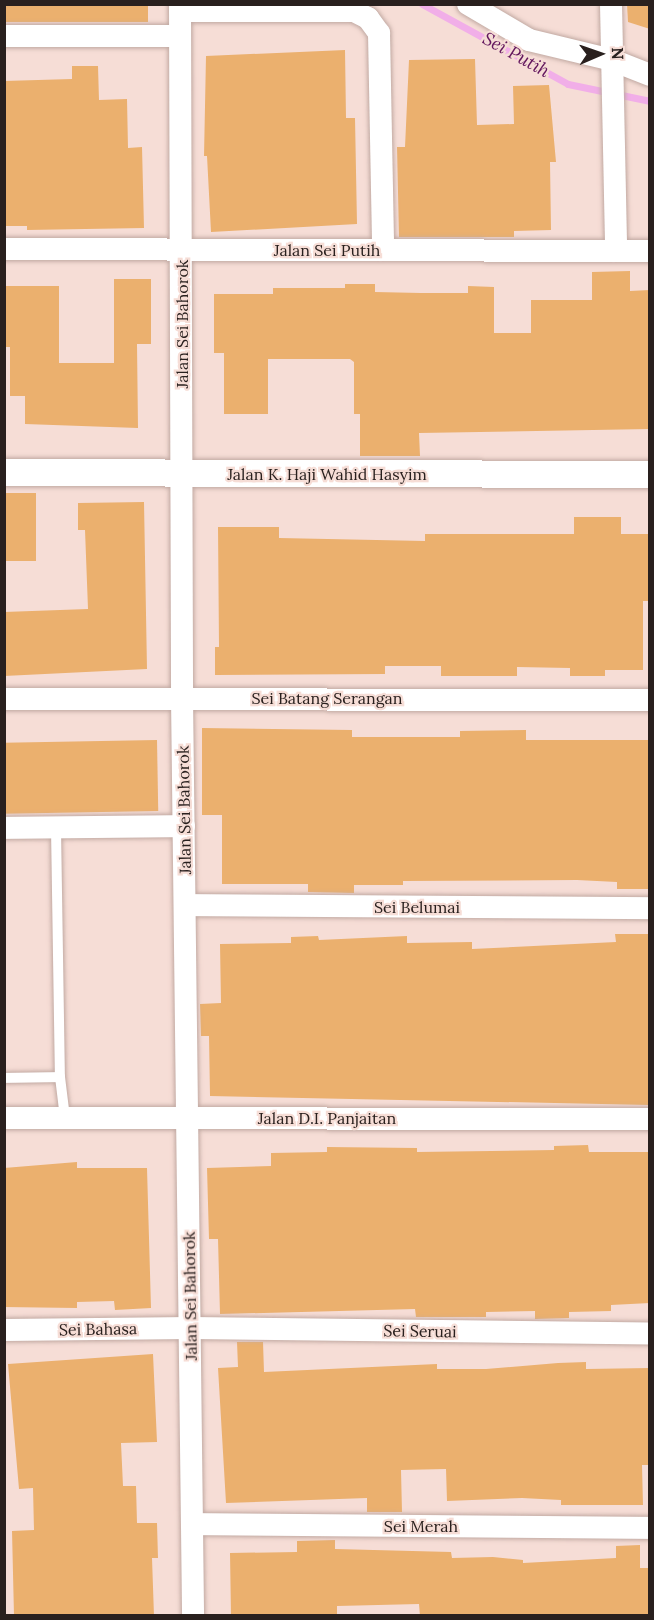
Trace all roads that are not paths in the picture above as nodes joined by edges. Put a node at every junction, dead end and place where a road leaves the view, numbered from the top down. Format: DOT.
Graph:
graph roads {
  1 [pos="468,4"];
  2 [pos="611,4"];
  3 [pos="180,8"];
  4 [pos="4,36"];
  5 [pos="180,36"];
  6 [pos="612,60"];
  7 [pos="650,75"];
  8 [pos="4,249"];
  9 [pos="181,249"];
  10 [pos="383,250"];
  11 [pos="616,251"];
  12 [pos="650,251"];
  13 [pos="4,472"];
  14 [pos="182,474"];
  15 [pos="650,474"];
  16 [pos="182,697"];
  17 [pos="4,699"];
  18 [pos="650,700"];
  19 [pos="184,826"];
  20 [pos="4,828"];
  21 [pos="56,828"];
  22 [pos="185,905"];
  23 [pos="650,908"];
  24 [pos="60,1077"];
  25 [pos="4,1078"];
  26 [pos="4,1118"];
  27 [pos="65,1118"];
  28 [pos="188,1118"];
  29 [pos="650,1119"];
  30 [pos="191,1328"];
  31 [pos="4,1330"];
  32 [pos="650,1334"];
  33 [pos="192,1524"];
  34 [pos="650,1528"];
  35 [pos="193,1616"];
  1 -- 6 [label="street"];
  2 -- 6 [label="street"];
  3 -- 5 [label="street, Jalan Sei Bahorok"];
  3 -- 10 [label="street"];
  4 -- 5 [label="street"];
  5 -- 9 [label="street, Jalan Sei Bahorok"];
  6 -- 7 [label="street"];
  6 -- 11 [label="street"];
  8 -- 9 [label="street, Jalan Sei Putih"];
  9 -- 10 [label="street, Jalan Sei Putih"];
  9 -- 14 [label="street, Jalan Sei Bahorok"];
  10 -- 11 [label="street, Jalan Sei Putih"];
  11 -- 12 [label="street, Jalan Sei Putih"];
  13 -- 14 [label="street, Jalan K. Haji Wahid Hasyim"];
  14 -- 15 [label="street, Jalan K. Haji Wahid Hasyim"];
  14 -- 16 [label="street, Jalan Sei Bahorok"];
  16 -- 17 [label="street, Sei Batang Serangan"];
  16 -- 18 [label="street, Sei Batang Serangan"];
  16 -- 19 [label="street, Jalan Sei Bahorok"];
  19 -- 21 [label="street"];
  19 -- 22 [label="street, Jalan Sei Bahorok"];
  20 -- 21 [label="street"];
  21 -- 24 [label="lane"];
  22 -- 23 [label="street, Sei Belumai"];
  22 -- 28 [label="street, Jalan Sei Bahorok"];
  24 -- 25 [label="lane"];
  24 -- 27 [label="lane"];
  26 -- 27 [label="street, Jalan D.I. Panjaitan"];
  27 -- 28 [label="street, Jalan D.I. Panjaitan"];
  28 -- 29 [label="street, Jalan D.I. Panjaitan"];
  28 -- 30 [label="street, Jalan Sei Bahorok"];
  30 -- 31 [label="street, Sei Bahasa"];
  30 -- 32 [label="street, Sei Seruai"];
  30 -- 33 [label="street, Jalan Sei Bahorok"];
  33 -- 34 [label="street, Sei Merah"];
  33 -- 35 [label="street, Jalan Sei Bahorok"];
}
